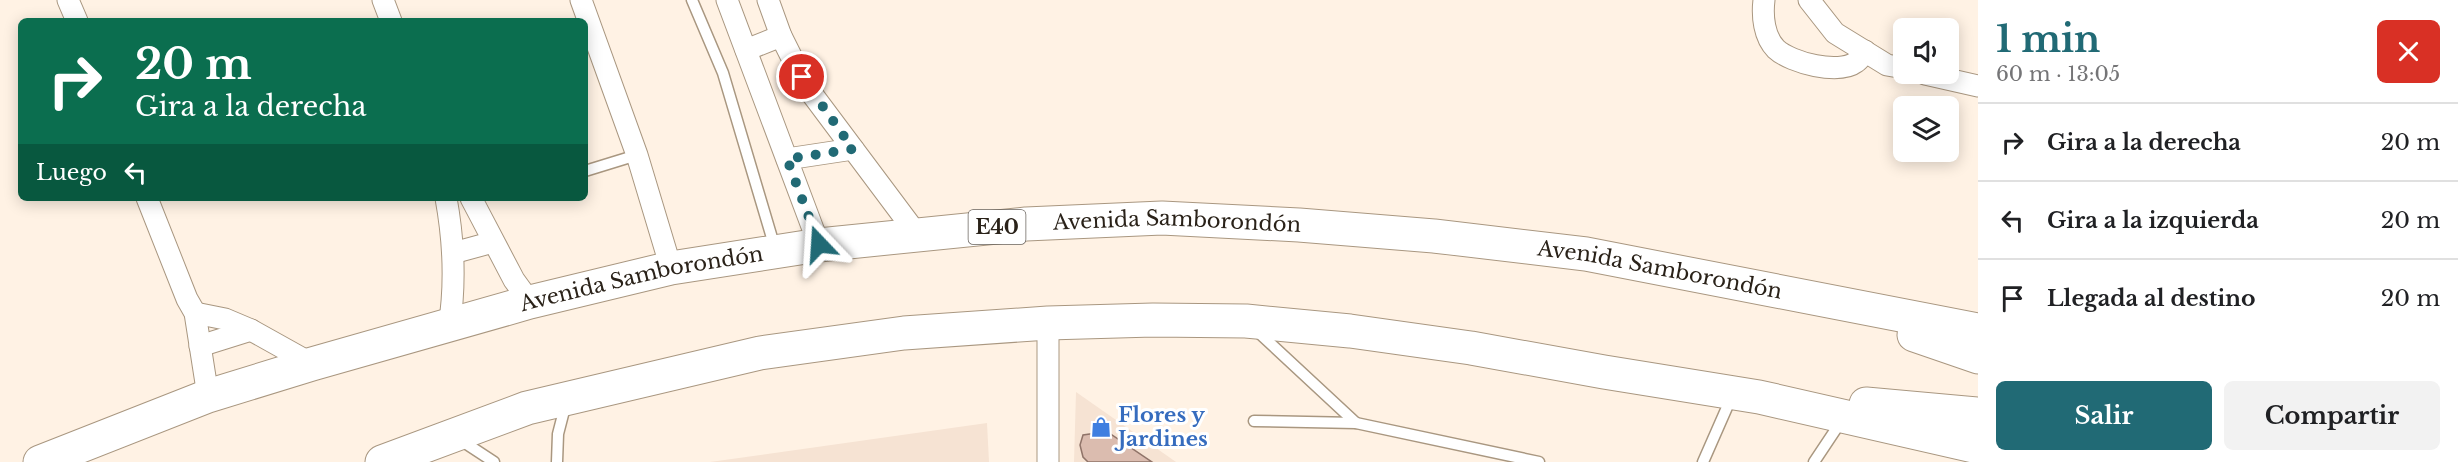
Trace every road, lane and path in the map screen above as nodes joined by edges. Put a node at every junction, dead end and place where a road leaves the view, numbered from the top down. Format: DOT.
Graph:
graph roads {
  1 [pos="68,0"];
  2 [pos="383,0"];
  3 [pos="581,0"];
  4 [pos="692,0"];
  5 [pos="727,0"];
  6 [pos="768,0"];
  7 [pos="1764,0"];
  8 [pos="1809,0"];
  9 [pos="76,18"];
  10 [pos="390,18"];
  11 [pos="588,18"];
  12 [pos="588,19"];
  13 [pos="782,36"];
  14 [pos="746,50"];
  15 [pos="1865,51"];
  16 [pos="1893,66"];
  17 [pos="1959,82"];
  18 [pos="1978,86"];
  19 [pos="853,149"];
  20 [pos="637,155"];
  21 [pos="787,159"];
  22 [pos="588,170"];
  23 [pos="148,201"];
  24 [pos="446,201"];
  25 [pos="472,201"];
  26 [pos="916,233"];
  27 [pos="493,242"];
  28 [pos="819,244"];
  29 [pos="776,251"];
  30 [pos="453,253"];
  31 [pos="671,268"];
  32 [pos="1786,292"];
  33 [pos="530,302"];
  34 [pos="195,313"];
  35 [pos="1246,321"];
  36 [pos="1048,322"];
  37 [pos="449,327"];
  38 [pos="251,330"];
  39 [pos="1978,330"];
  40 [pos="200,346"];
  41 [pos="1978,357"];
  42 [pos="312,364"];
  43 [pos="1746,395"];
  44 [pos="208,396"];
  45 [pos="567,398"];
  46 [pos="1978,414"];
  47 [pos="1844,416"];
  48 [pos="1254,420"];
  49 [pos="1356,423"];
  50 [pos="454,435"];
  51 [pos="1978,447"];
  52 [pos="40,462"];
  53 [pos="382,462"];
  54 [pos="494,462"];
  55 [pos="557,462"];
  56 [pos="1048,462"];
  57 [pos="1539,462"];
  58 [pos="1703,462"];
  59 [pos="1814,462"];
  1 -- 9 [label="street"];
  2 -- 10 [label="street"];
  3 -- 11 [label="street"];
  4 -- 29 [label="lane"];
  5 -- 14 [label="street"];
  6 -- 13 [label="street"];
  7 -- 15 [label="street"];
  8 -- 15 [label="street"];
  12 -- 20 [label="street"];
  13 -- 14 [label="street"];
  13 -- 19 [label="street"];
  14 -- 21 [label="street"];
  15 -- 16 [label="street"];
  17 -- 18 [label="street"];
  19 -- 21 [label="street"];
  19 -- 26 [label="street"];
  20 -- 22 [label="lane"];
  20 -- 31 [label="street"];
  21 -- 28 [label="street"];
  23 -- 34 [label="street"];
  24 -- 30 [label="street"];
  25 -- 27 [label="street"];
  26 -- 28 [label="highway, Avenida Samborondón / E40"];
  26 -- 32 [label="highway, Avenida Samborondón / E40"];
  27 -- 30 [label="street"];
  27 -- 33 [label="street"];
  28 -- 29 [label="highway, Avenida Samborondón / E40"];
  29 -- 31 [label="highway, Avenida Samborondón / E40"];
  30 -- 37 [label="street"];
  31 -- 33 [label="highway, Avenida Samborondón / E40"];
  32 -- 39 [label="highway, Avenida Samborondón / E40"];
  32 -- 41 [label="highway"];
  33 -- 37 [label="highway, Avenida Samborondón / E40"];
  34 -- 38 [label="street"];
  34 -- 40 [label="street"];
  35 -- 36 [label="highway"];
  35 -- 43 [label="highway"];
  35 -- 49 [label="lane"];
  36 -- 45 [label="highway"];
  36 -- 56 [label="street"];
  37 -- 42 [label="highway, Avenida Samborondón / E40"];
  38 -- 40 [label="street"];
  38 -- 42 [label="street"];
  40 -- 44 [label="street"];
  42 -- 44 [label="highway, Avenida Samborondón / E40"];
  43 -- 46 [label="highway"];
  43 -- 47 [label="highway"];
  43 -- 58 [label="lane"];
  44 -- 52 [label="highway, Avenida Samborondón / E40"];
  45 -- 50 [label="highway"];
  45 -- 55 [label="lane"];
  47 -- 51 [label="highway"];
  47 -- 59 [label="lane"];
  48 -- 49 [label="lane"];
  49 -- 57 [label="lane"];
  50 -- 53 [label="highway"];
  50 -- 54 [label="lane"];
}
